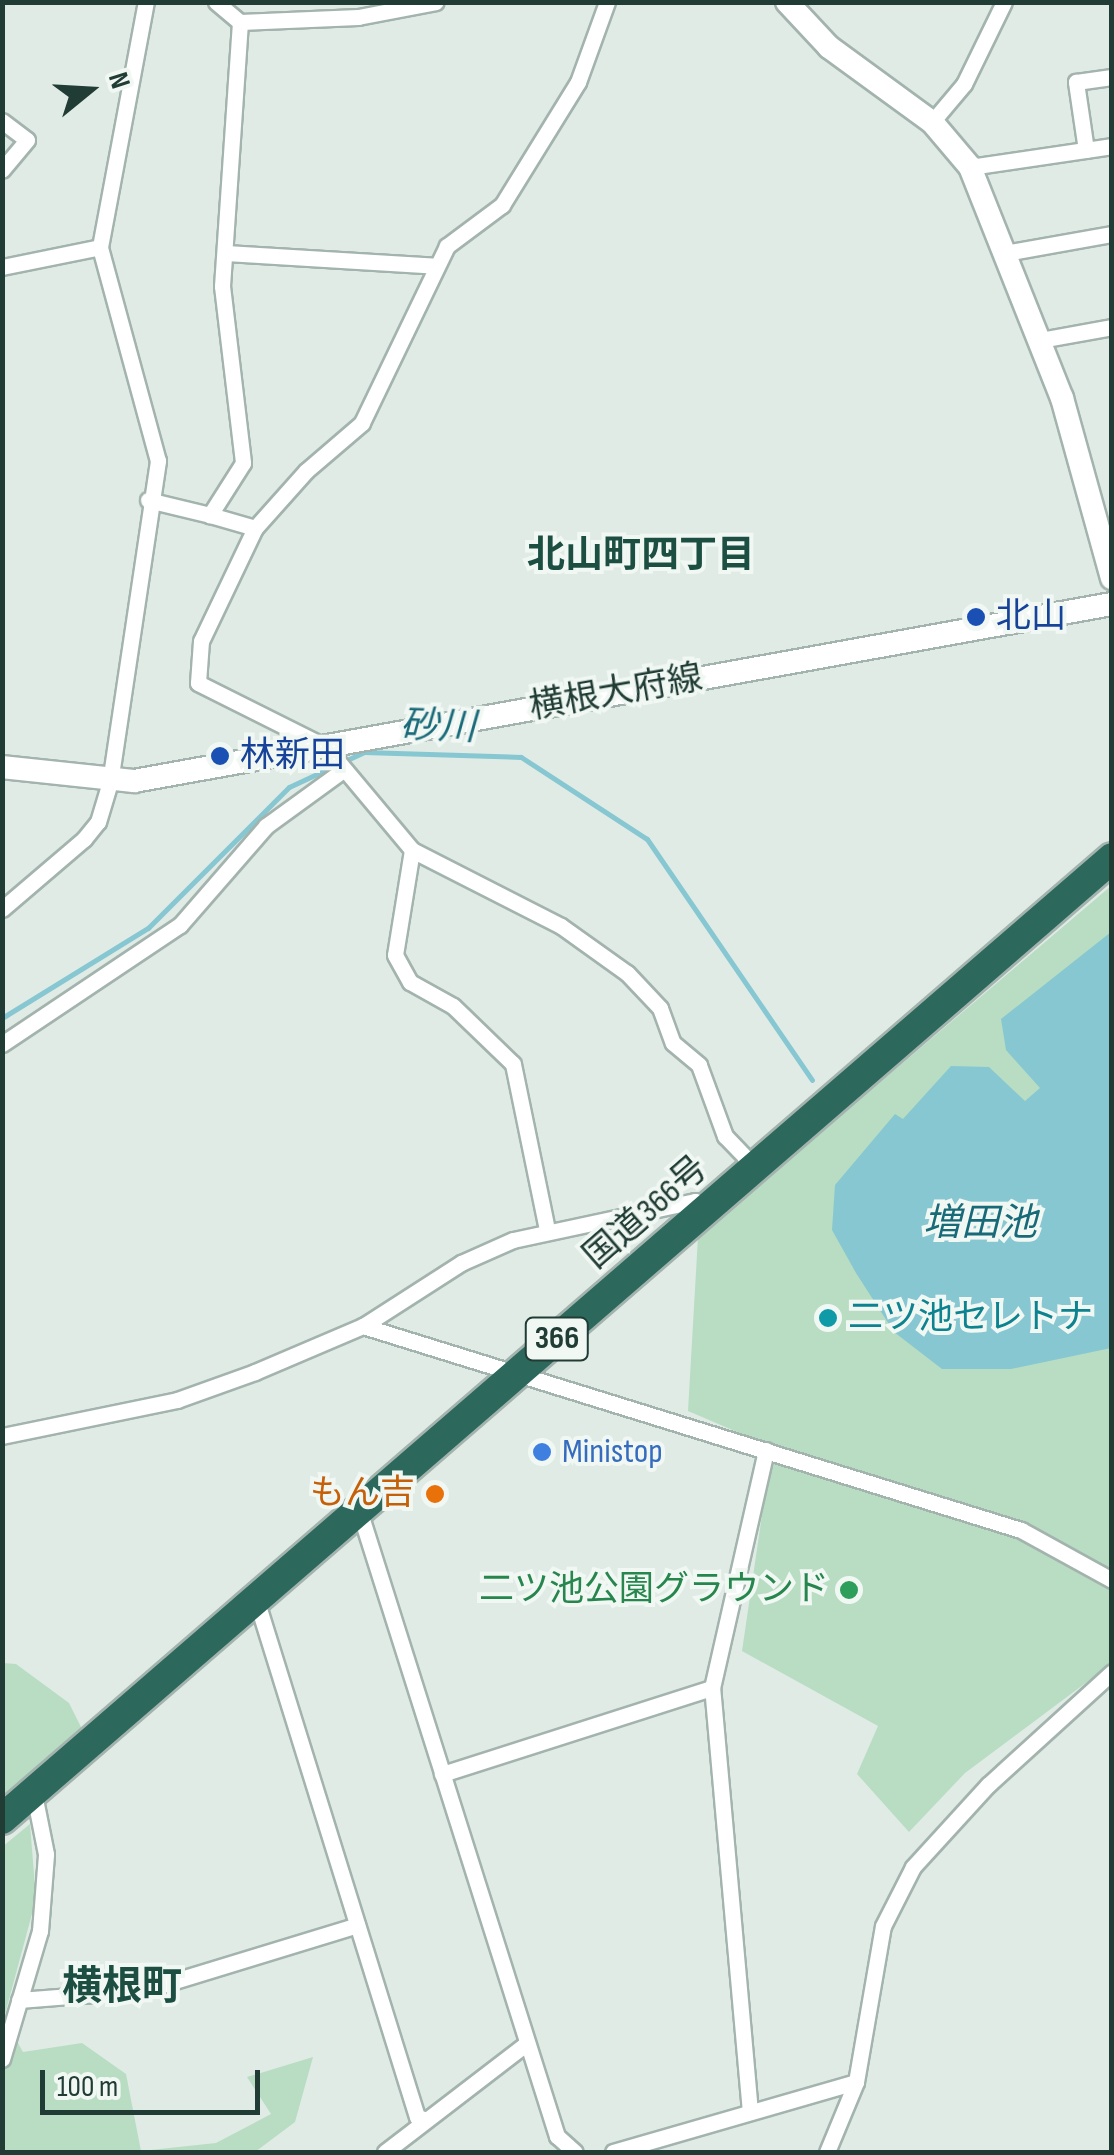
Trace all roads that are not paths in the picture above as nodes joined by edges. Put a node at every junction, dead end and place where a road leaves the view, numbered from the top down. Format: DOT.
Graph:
graph roads {
  1 [pos="146,2"];
  2 [pos="216,2"];
  3 [pos="436,2"];
  4 [pos="787,2"];
  5 [pos="1004,2"];
  6 [pos="602,5"];
  7 [pos="240,22"];
  8 [pos="1112,77"];
  9 [pos="2,121"];
  10 [pos="932,122"];
  11 [pos="1112,146"];
  12 [pos="1086,150"];
  13 [pos="970,167"];
  14 [pos="2,170"];
  15 [pos="1112,234"];
  16 [pos="100,247"];
  17 [pos="1005,252"];
  18 [pos="226,253"];
  19 [pos="436,266"];
  20 [pos="2,267"];
  21 [pos="1112,327"];
  22 [pos="1040,340"];
  23 [pos="148,500"];
  24 [pos="210,515"];
  25 [pos="255,528"];
  26 [pos="1112,578"];
  27 [pos="1112,604"];
  28 [pos="326,747"];
  29 [pos="2,767"];
  30 [pos="342,770"];
  31 [pos="110,782"];
  32 [pos="412,850"];
  33 [pos="1112,858"];
  34 [pos="2,909"];
  35 [pos="2,1044"];
  36 [pos="748,1172"];
  37 [pos="710,1205"];
  38 [pos="547,1230"];
  39 [pos="363,1326"];
  40 [pos="516,1374"];
  41 [pos="2,1436"];
  42 [pos="766,1450"];
  43 [pos="359,1510"];
  44 [pos="1112,1580"];
  45 [pos="256,1599"];
  46 [pos="1112,1672"];
  47 [pos="712,1688"];
  48 [pos="442,1774"];
  49 [pos="34,1794"];
  50 [pos="2,1820"];
  51 [pos="357,1925"];
  52 [pos="18,2000"];
  53 [pos="526,2044"];
  54 [pos="2,2059"];
  55 [pos="856,2082"];
  56 [pos="750,2112"];
  57 [pos="424,2118"];
  58 [pos="385,2152"];
  59 [pos="575,2152"];
  60 [pos="614,2152"];
  61 [pos="827,2152"];
  1 -- 16 [label="street"];
  2 -- 7 [label="street"];
  3 -- 7 [label="street"];
  4 -- 10 [label="main road"];
  5 -- 10 [label="street"];
  6 -- 19 [label="street"];
  7 -- 18 [label="street"];
  8 -- 12 [label="street"];
  9 -- 14 [label="street"];
  10 -- 13 [label="main road"];
  11 -- 12 [label="street"];
  12 -- 13 [label="street"];
  13 -- 17 [label="main road"];
  15 -- 17 [label="street"];
  16 -- 20 [label="street"];
  16 -- 23 [label="street"];
  17 -- 22 [label="main road"];
  18 -- 19 [label="street"];
  18 -- 24 [label="street"];
  19 -- 25 [label="street"];
  21 -- 22 [label="street"];
  22 -- 26 [label="main road"];
  23 -- 24 [label="street"];
  23 -- 31 [label="street"];
  24 -- 25 [label="street"];
  25 -- 28 [label="street"];
  27 -- 28 [label="main road, 横根大府線"];
  28 -- 30 [label="street"];
  28 -- 31 [label="main road, 横根大府線"];
  29 -- 31 [label="main road, 横根大府線"];
  30 -- 32 [label="street"];
  30 -- 35 [label="street"];
  31 -- 34 [label="street"];
  32 -- 36 [label="street"];
  32 -- 38 [label="street"];
  33 -- 36 [label="highway, 国道366号 / 366"];
  36 -- 37 [label="highway, 国道366号 / 366"];
  37 -- 38 [label="street"];
  37 -- 40 [label="highway, 国道366号 / 366"];
  38 -- 39 [label="street"];
  39 -- 40 [label="street"];
  39 -- 41 [label="street"];
  40 -- 42 [label="street"];
  40 -- 43 [label="highway, 国道366号 / 366"];
  42 -- 44 [label="street"];
  42 -- 47 [label="street"];
  43 -- 45 [label="highway, 国道366号 / 366"];
  43 -- 48 [label="street"];
  45 -- 49 [label="highway, 国道366号 / 366"];
  45 -- 51 [label="street"];
  46 -- 55 [label="street"];
  47 -- 48 [label="street"];
  47 -- 56 [label="street"];
  48 -- 53 [label="street"];
  49 -- 50 [label="highway, 国道366号 / 366"];
  49 -- 52 [label="street"];
  51 -- 52 [label="street"];
  51 -- 57 [label="street"];
  52 -- 54 [label="street"];
  53 -- 57 [label="street"];
  53 -- 59 [label="street"];
  55 -- 56 [label="street"];
  55 -- 61 [label="street"];
  56 -- 60 [label="street"];
  57 -- 58 [label="street"];
}
